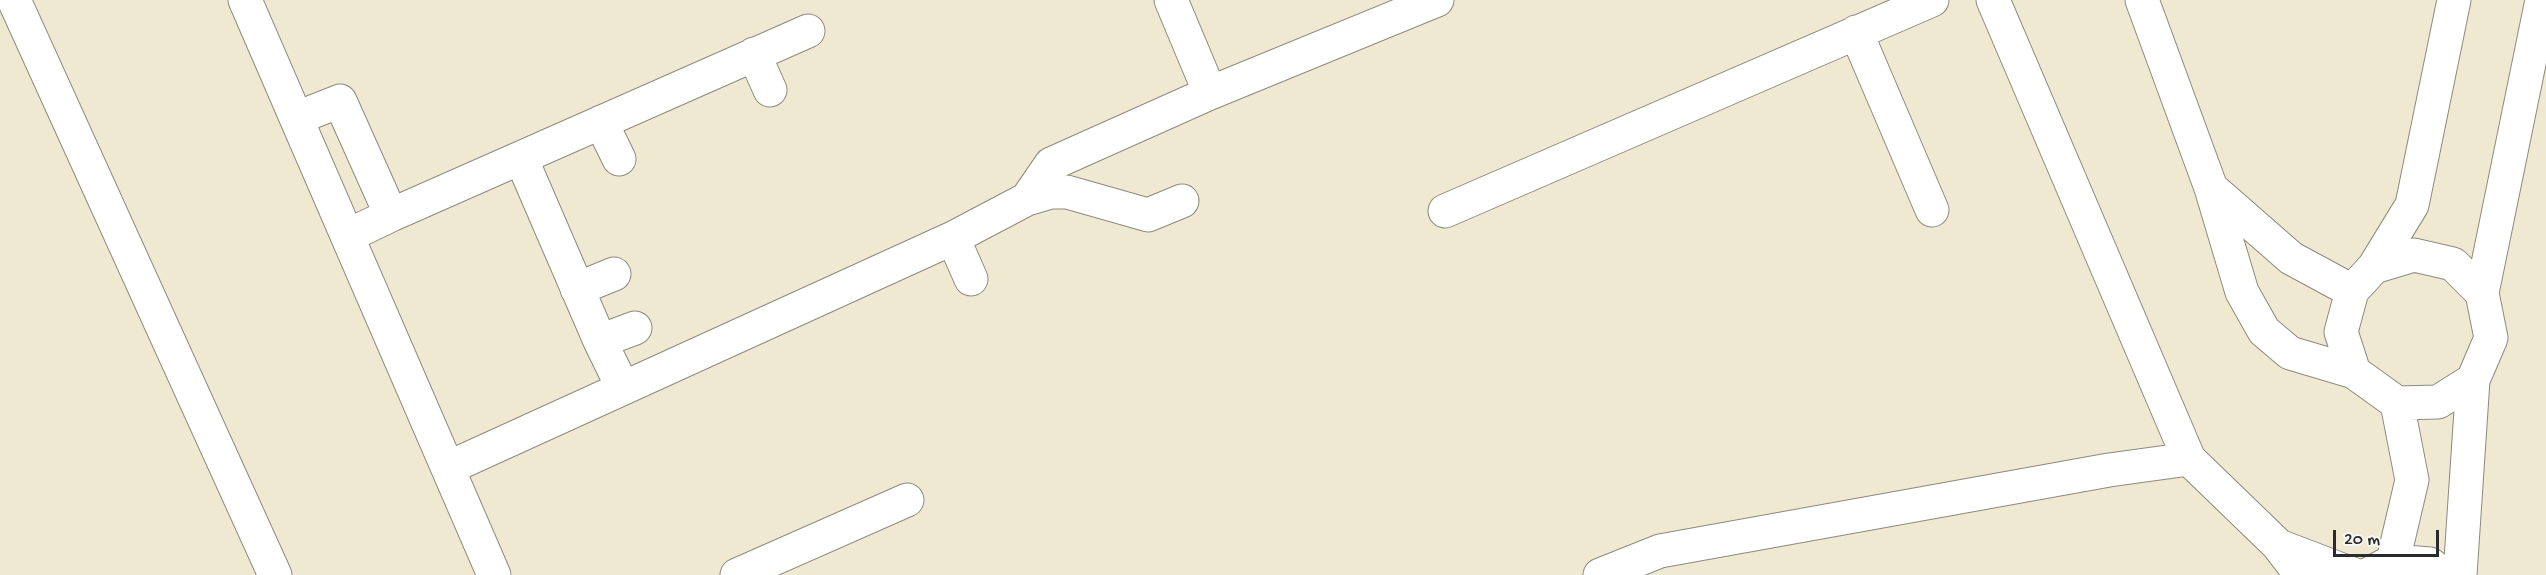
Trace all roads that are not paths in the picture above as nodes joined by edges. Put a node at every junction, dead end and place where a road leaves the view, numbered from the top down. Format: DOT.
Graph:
graph roads {
  1 [pos="14,0"];
  2 [pos="245,0"];
  3 [pos="1171,0"];
  4 [pos="1932,0"];
  5 [pos="1993,0"];
  6 [pos="2142,0"];
  7 [pos="2454,0"];
  8 [pos="2542,0"];
  9 [pos="1419,4"];
  10 [pos="808,31"];
  11 [pos="1856,32"];
  12 [pos="754,54"];
  13 [pos="770,90"];
  14 [pos="1210,93"];
  15 [pos="297,118"];
  16 [pos="602,122"];
  17 [pos="521,158"];
  18 [pos="619,159"];
  19 [pos="2211,188"];
  20 [pos="1027,199"];
  21 [pos="1182,201"];
  22 [pos="1932,210"];
  23 [pos="1445,211"];
  24 [pos="391,215"];
  25 [pos="347,236"];
  26 [pos="953,238"];
  27 [pos="2374,267"];
  28 [pos="614,274"];
  29 [pos="971,279"];
  30 [pos="577,290"];
  31 [pos="2352,291"];
  32 [pos="2482,293"];
  33 [pos="635,328"];
  34 [pos="600,341"];
  35 [pos="2354,372"];
  36 [pos="2473,380"];
  37 [pos="623,388"];
  38 [pos="2397,403"];
  39 [pos="2189,459"];
  40 [pos="448,468"];
  41 [pos="907,500"];
  42 [pos="2278,545"];
  43 [pos="2380,568"];
  44 [pos="275,575"];
  45 [pos="494,575"];
  46 [pos="738,575"];
  47 [pos="1600,575"];
  48 [pos="2301,575"];
  49 [pos="2355,575"];
  50 [pos="2443,575"];
  51 [pos="2460,575"];
  1 -- 44 [label="lane"];
  2 -- 15 [label="lane"];
  3 -- 14 [label="lane"];
  4 -- 11 [label="lane"];
  5 -- 39 [label="lane"];
  6 -- 19 [label="lane"];
  7 -- 27 [label="lane"];
  8 -- 32 [label="lane"];
  9 -- 14 [label="lane"];
  10 -- 12 [label="lane"];
  11 -- 22 [label="lane"];
  11 -- 23 [label="lane"];
  12 -- 13 [label="lane"];
  12 -- 16 [label="lane"];
  14 -- 20 [label="lane"];
  15 -- 24 [label="lane"];
  15 -- 25 [label="lane"];
  16 -- 17 [label="lane"];
  16 -- 18 [label="lane"];
  17 -- 24 [label="lane"];
  17 -- 30 [label="lane"];
  19 -- 31 [label="lane"];
  19 -- 35 [label="lane"];
  20 -- 21 [label="lane"];
  20 -- 26 [label="lane"];
  24 -- 25 [label="lane"];
  25 -- 40 [label="lane"];
  26 -- 29 [label="lane"];
  26 -- 37 [label="lane"];
  27 -- 31 [label="lane"];
  27 -- 32 [label="lane"];
  28 -- 30 [label="lane"];
  30 -- 34 [label="lane"];
  31 -- 35 [label="lane"];
  32 -- 36 [label="lane"];
  33 -- 34 [label="lane"];
  34 -- 37 [label="lane"];
  35 -- 38 [label="lane"];
  36 -- 38 [label="lane"];
  36 -- 51 [label="lane"];
  37 -- 40 [label="lane"];
  38 -- 43 [label="lane"];
  39 -- 42 [label="lane"];
  39 -- 47 [label="lane"];
  40 -- 45 [label="lane"];
  41 -- 46 [label="lane"];
  42 -- 48 [label="lane"];
  42 -- 49 [label="lane"];
  43 -- 50 [label="lane"];
}
